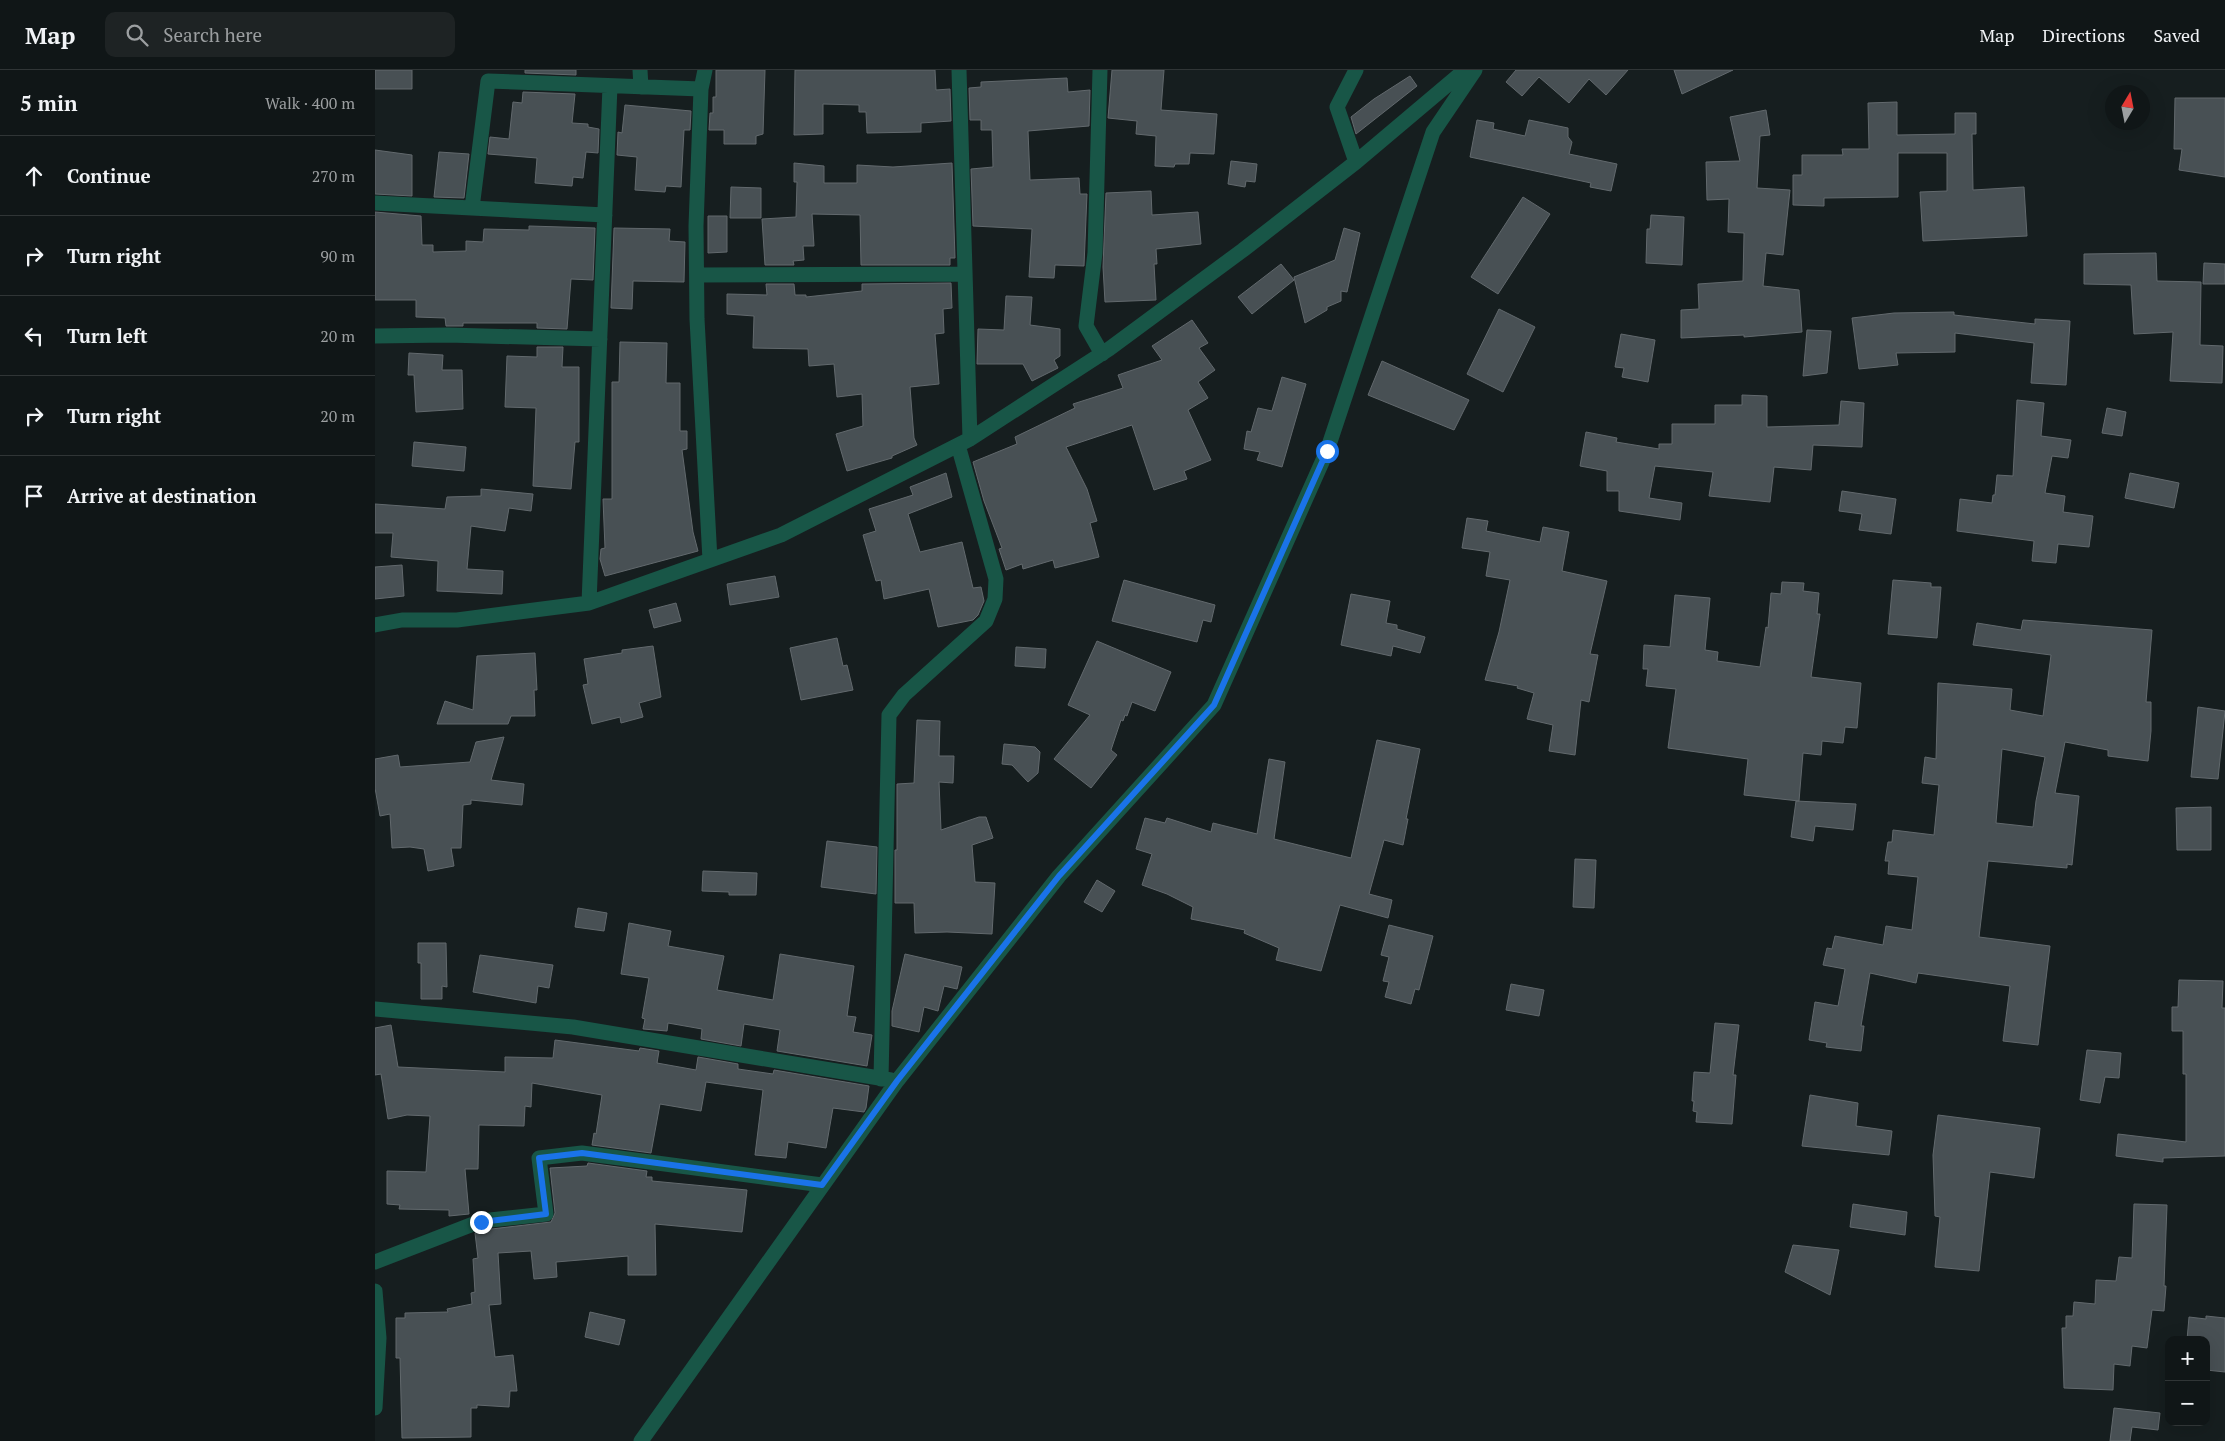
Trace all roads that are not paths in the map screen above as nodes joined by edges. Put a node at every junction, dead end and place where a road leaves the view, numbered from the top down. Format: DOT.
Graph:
graph roads {
  1 [pos="640,70"];
  2 [pos="705,70"];
  3 [pos="959,70"];
  4 [pos="1100,70"];
  5 [pos="1356,70"];
  6 [pos="1465,70"];
  7 [pos="1475,70"];
  8 [pos="610,86"];
  9 [pos="641,87"];
  10 [pos="701,89"];
  11 [pos="1356,162"];
  12 [pos="375,202"];
  13 [pos="472,208"];
  14 [pos="605,215"];
  15 [pos="965,274"];
  16 [pos="697,275"];
  17 [pos="375,336"];
  18 [pos="600,339"];
  19 [pos="1102,354"];
  20 [pos="964,442"];
  21 [pos="710,560"];
  22 [pos="589,603"];
  23 [pos="375,625"];
  24 [pos="375,1009"];
  25 [pos="881,1079"];
  26 [pos="897,1081"];
  27 [pos="822,1185"];
  28 [pos="375,1262"];
  29 [pos="375,1291"];
  30 [pos="375,1408"];
  31 [pos="641,1441"];
  1 -- 9 [label="street"];
  2 -- 10 [label="street"];
  3 -- 15 [label="street"];
  4 -- 19 [label="street"];
  5 -- 11 [label="street"];
  6 -- 11 [label="street"];
  7 -- 26 [label="street"];
  8 -- 9 [label="street"];
  8 -- 13 [label="street"];
  8 -- 14 [label="street"];
  9 -- 10 [label="street"];
  10 -- 16 [label="street"];
  11 -- 19 [label="street"];
  12 -- 13 [label="street"];
  13 -- 14 [label="street"];
  14 -- 18 [label="street"];
  15 -- 16 [label="street"];
  15 -- 20 [label="street"];
  16 -- 21 [label="street"];
  17 -- 18 [label="street"];
  18 -- 22 [label="street"];
  19 -- 20 [label="street"];
  20 -- 21 [label="street"];
  20 -- 25 [label="street"];
  21 -- 22 [label="street"];
  22 -- 23 [label="street"];
  24 -- 25 [label="street"];
  25 -- 26 [label="street"];
  26 -- 27 [label="street"];
  27 -- 28 [label="street"];
  27 -- 31 [label="street"];
  29 -- 30 [label="street"];
}
